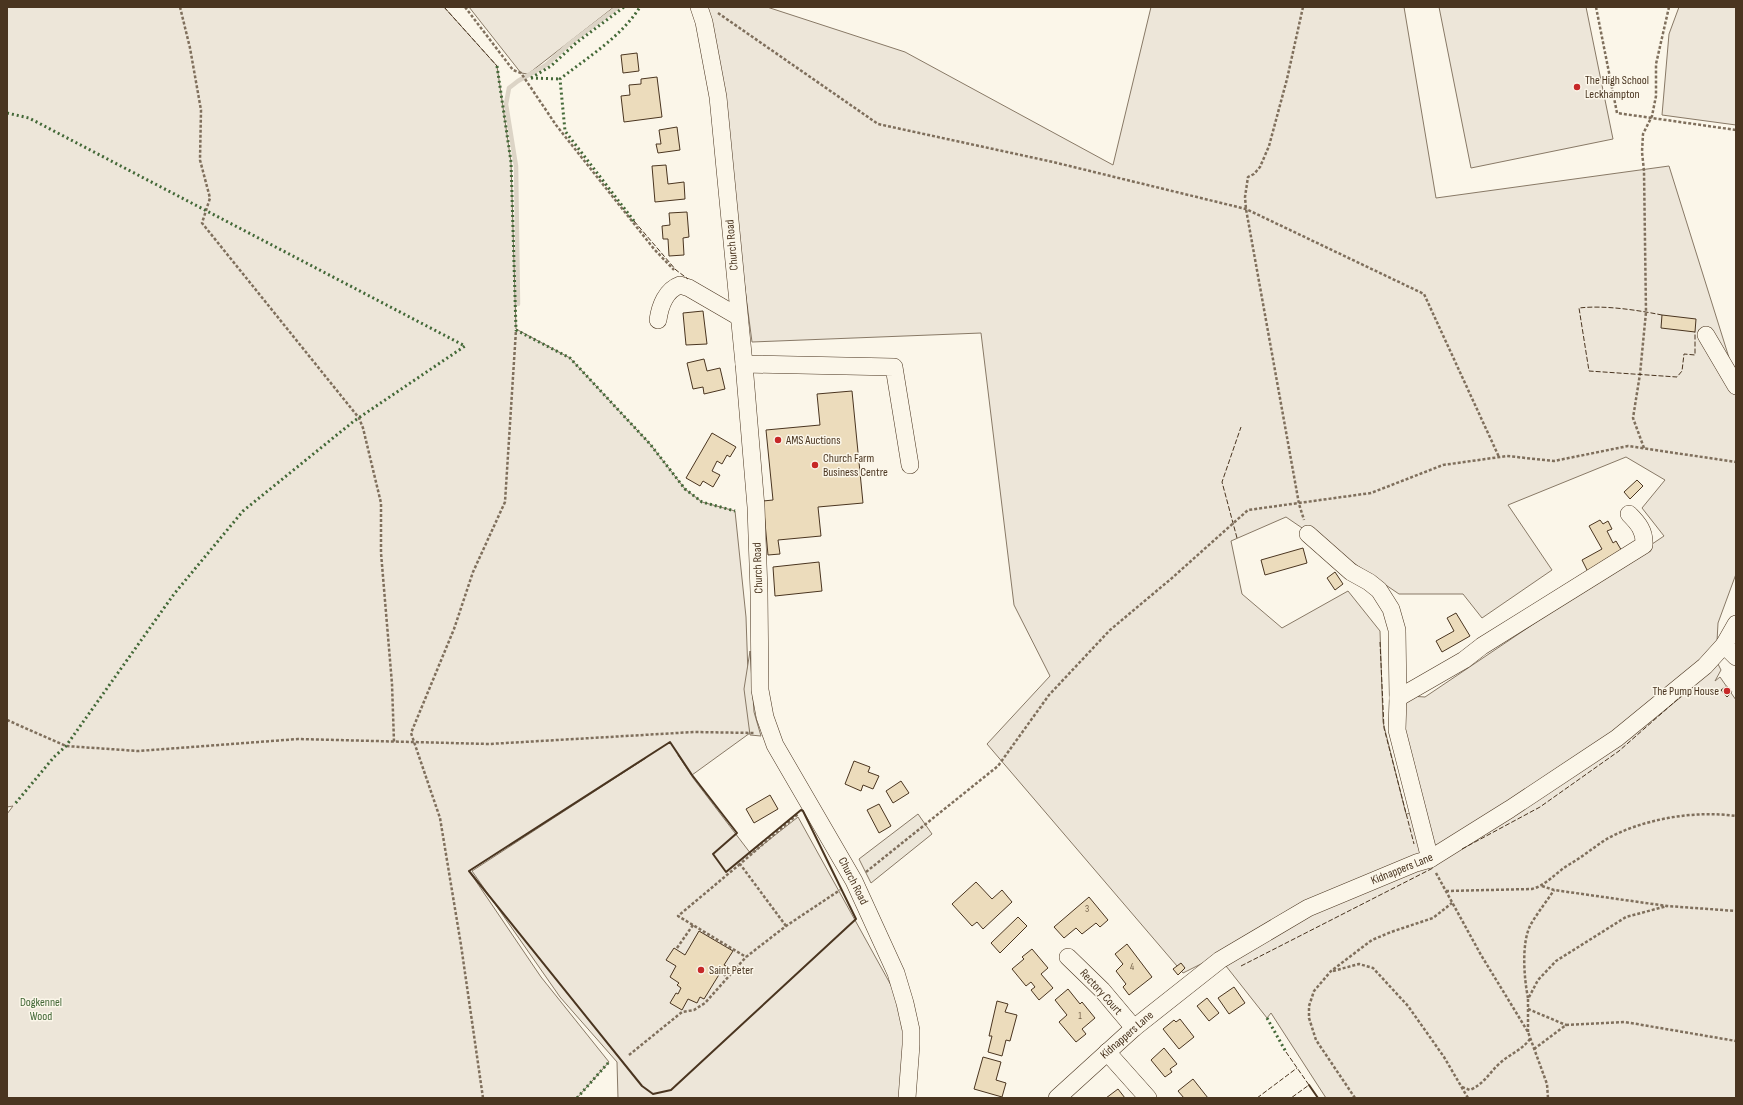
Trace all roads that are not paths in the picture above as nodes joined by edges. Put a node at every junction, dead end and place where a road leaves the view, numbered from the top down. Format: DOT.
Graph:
graph roads {
  1 [pos="699,7"];
  2 [pos="739,317"];
  3 [pos="658,320"];
  4 [pos="1706,335"];
  5 [pos="744,364"];
  6 [pos="1736,386"];
  7 [pos="910,465"];
  8 [pos="1628,514"];
  9 [pos="1308,534"];
  10 [pos="1736,624"];
  11 [pos="1724,644"];
  12 [pos="1736,657"];
  13 [pos="1398,698"];
  14 [pos="1430,860"];
  15 [pos="1068,957"];
  16 [pos="1134,1028"];
  17 [pos="1107,1052"];
  18 [pos="907,1098"];
  19 [pos="1057,1098"];
  20 [pos="1148,1098"];
  1 -- 2 [label="street, Church Road"];
  2 -- 3 [label="street"];
  2 -- 5 [label="street, Church Road"];
  4 -- 6 [label="street"];
  5 -- 7 [label="street"];
  5 -- 18 [label="street, Church Road"];
  8 -- 13 [label="street"];
  9 -- 13 [label="street"];
  10 -- 11 [label="street, Kidnappers Lane"];
  11 -- 12 [label="street"];
  11 -- 14 [label="street, Kidnappers Lane"];
  13 -- 14 [label="street"];
  14 -- 16 [label="street, Kidnappers Lane"];
  15 -- 16 [label="street, Rectory Court"];
  16 -- 17 [label="street, Kidnappers Lane"];
  17 -- 19 [label="street, Kidnappers Lane"];
  17 -- 20 [label="street"];
}
